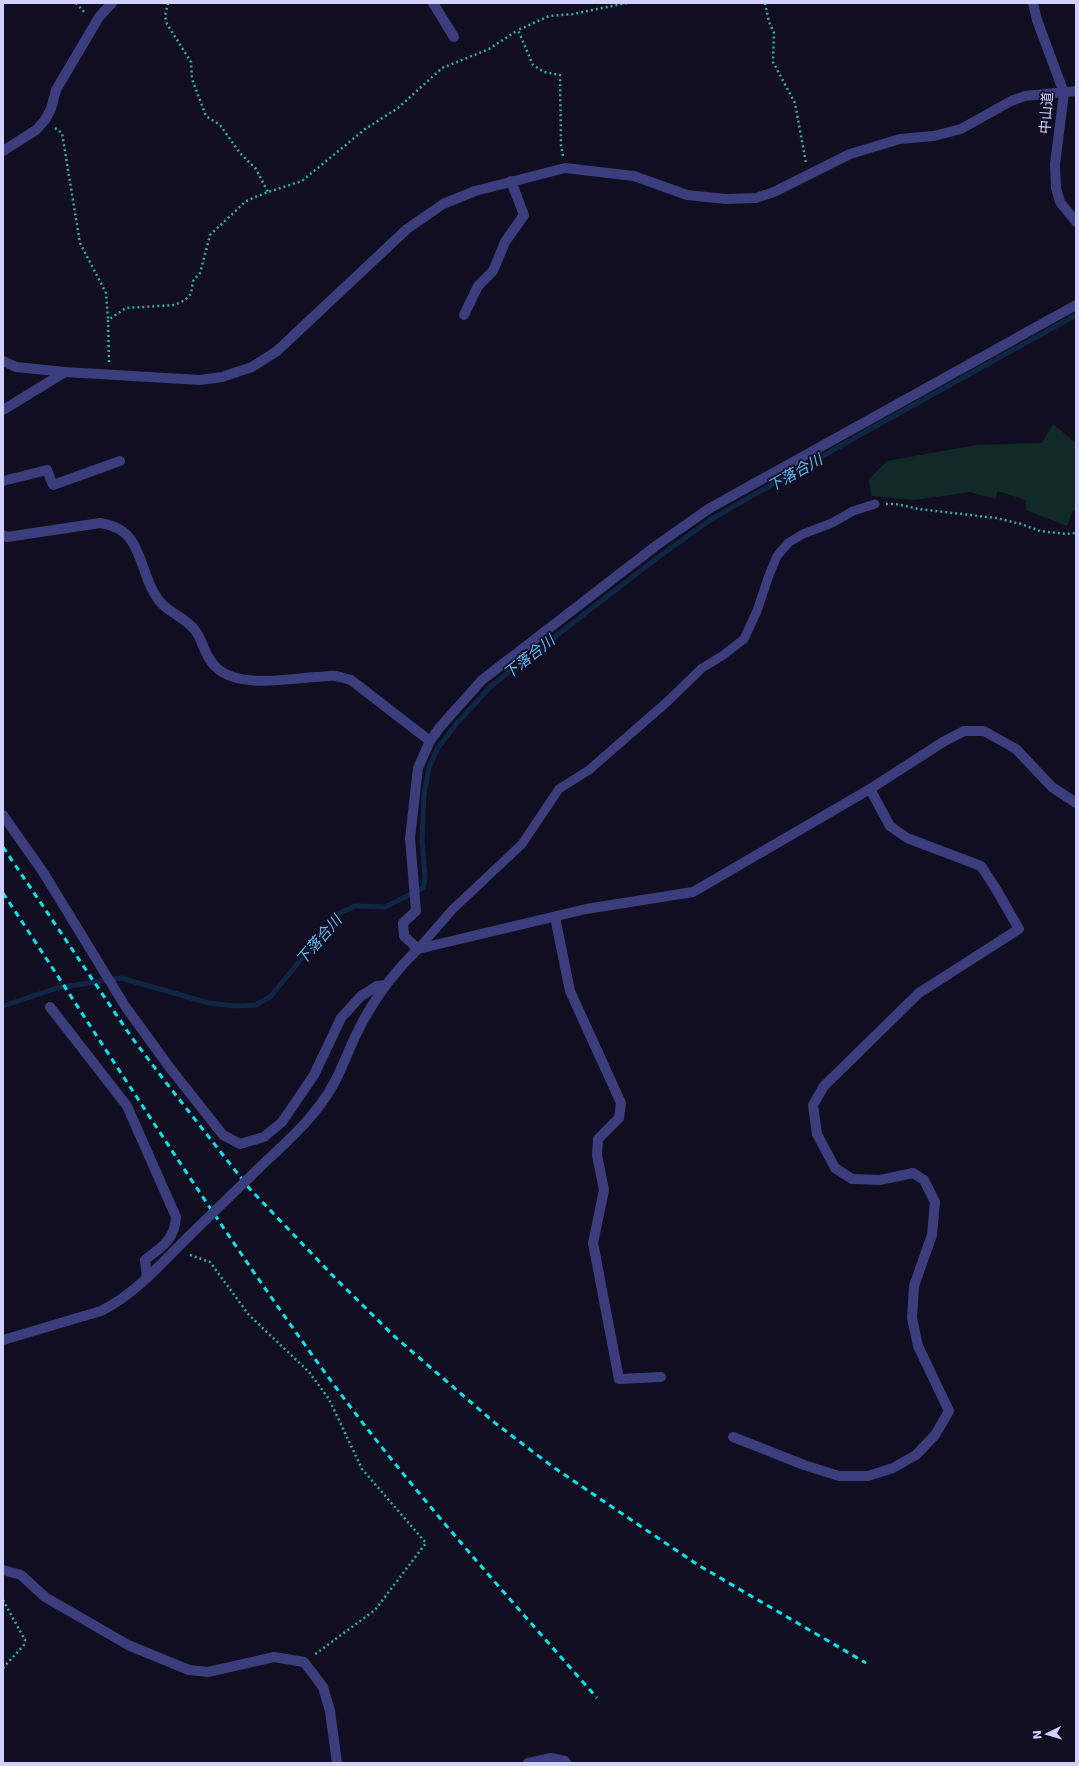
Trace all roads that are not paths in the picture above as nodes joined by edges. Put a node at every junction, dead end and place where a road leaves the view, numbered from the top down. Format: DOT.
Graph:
graph roads {
  1 [pos="112,3"];
  2 [pos="433,3"];
  3 [pos="1033,3"];
  4 [pos="454,37"];
  5 [pos="1076,91"];
  6 [pos="1064,93"];
  7 [pos="3,151"];
  8 [pos="511,181"];
  9 [pos="1076,222"];
  10 [pos="1076,305"];
  11 [pos="464,315"];
  12 [pos="3,361"];
  13 [pos="65,372"];
  14 [pos="3,410"];
  15 [pos="120,461"];
  16 [pos="3,481"];
  17 [pos="875,504"];
  18 [pos="3,535"];
  19 [pos="430,741"];
  20 [pos="870,790"];
  21 [pos="1076,803"];
  22 [pos="3,815"];
  23 [pos="555,917"];
  24 [pos="418,950"];
  25 [pos="386,985"];
  26 [pos="50,1007"];
  27 [pos="147,1278"];
  28 [pos="3,1340"];
  29 [pos="661,1377"];
  30 [pos="733,1437"];
  31 [pos="3,1570"];
  32 [pos="337,1763"];
  33 [pos="528,1763"];
  34 [pos="566,1763"];
  1 -- 7 [label="street"];
  2 -- 4 [label="street"];
  3 -- 6 [label="street, 中山道"];
  5 -- 6 [label="street"];
  6 -- 8 [label="street"];
  6 -- 9 [label="street, 中山道"];
  8 -- 11 [label="street"];
  8 -- 13 [label="street"];
  10 -- 19 [label="street"];
  12 -- 13 [label="street"];
  13 -- 14 [label="street"];
  15 -- 16 [label="street"];
  17 -- 24 [label="lane"];
  18 -- 19 [label="street"];
  19 -- 24 [label="street"];
  20 -- 21 [label="street"];
  20 -- 23 [label="street"];
  20 -- 30 [label="street"];
  22 -- 25 [label="street"];
  23 -- 24 [label="street"];
  23 -- 29 [label="street"];
  24 -- 25 [label="street"];
  25 -- 27 [label="street, bridge"];
  26 -- 27 [label="street"];
  27 -- 28 [label="street"];
  31 -- 32 [label="street"];
  33 -- 34 [label="street"];
}
